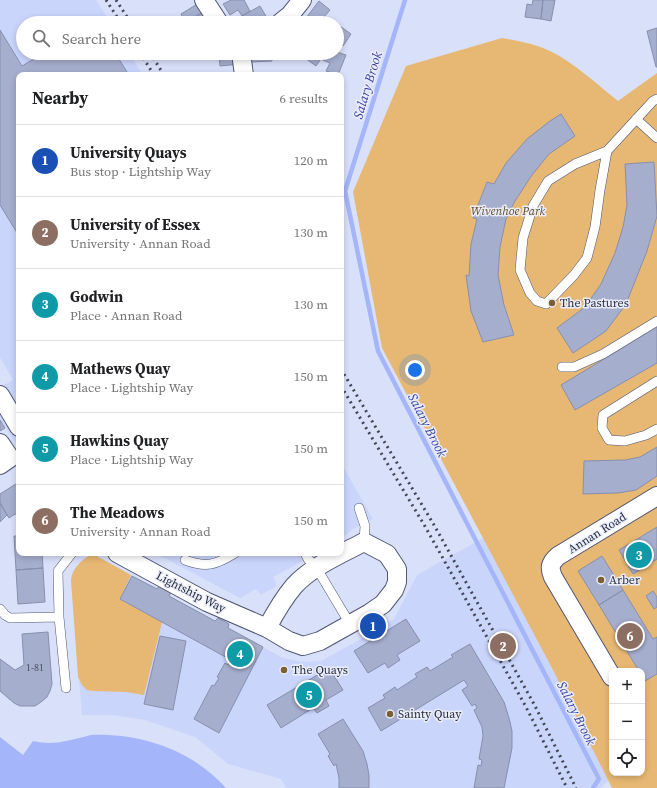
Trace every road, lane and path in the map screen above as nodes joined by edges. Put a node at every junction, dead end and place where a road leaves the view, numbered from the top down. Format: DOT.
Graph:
graph roads {
  1 [pos="204,0"];
  2 [pos="302,0"];
  3 [pos="214,16"];
  4 [pos="289,16"];
  5 [pos="242,60"];
  6 [pos="244,72"];
  7 [pos="657,99"];
  8 [pos="636,119"];
  9 [pos="657,138"];
  10 [pos="608,151"];
  11 [pos="657,321"];
  12 [pos="562,367"];
  13 [pos="657,381"];
  14 [pos="0,395"];
  15 [pos="16,423"];
  16 [pos="657,429"];
  17 [pos="0,443"];
  18 [pos="0,465"];
  19 [pos="657,496"];
  20 [pos="359,508"];
  21 [pos="364,542"];
  22 [pos="344,552"];
  23 [pos="70,556"];
  24 [pos="123,556"];
  25 [pos="229,556"];
  26 [pos="306,556"];
  27 [pos="337,556"];
  28 [pos="185,560"];
  29 [pos="316,567"];
  30 [pos="0,609"];
  31 [pos="59,617"];
  32 [pos="350,624"];
  33 [pos="267,628"];
  34 [pos="609,672"];
  35 [pos="66,688"];
  1 -- 3 [label="street"];
  2 -- 4 [label="street"];
  5 -- 6 [label="street"];
  7 -- 8 [label="lane"];
  8 -- 9 [label="lane"];
  8 -- 10 [label="lane"];
  10 -- 10 [label="lane"];
  11 -- 12 [label="lane"];
  13 -- 16 [label="lane"];
  14 -- 15 [label="street"];
  17 -- 18 [label="street"];
  19 -- 34 [label="street, Annan Road"];
  20 -- 21 [label="lane"];
  21 -- 22 [label="street"];
  21 -- 32 [label="street, Lightship Way"];
  23 -- 31 [label="lane"];
  24 -- 33 [label="street, Lightship Way"];
  25 -- 28 [label="lane"];
  26 -- 29 [label="lane"];
  27 -- 29 [label="street"];
  29 -- 32 [label="lane"];
  29 -- 33 [label="street"];
  30 -- 31 [label="lane"];
  31 -- 35 [label="lane"];
  32 -- 33 [label="street, Lightship Way"];
}
